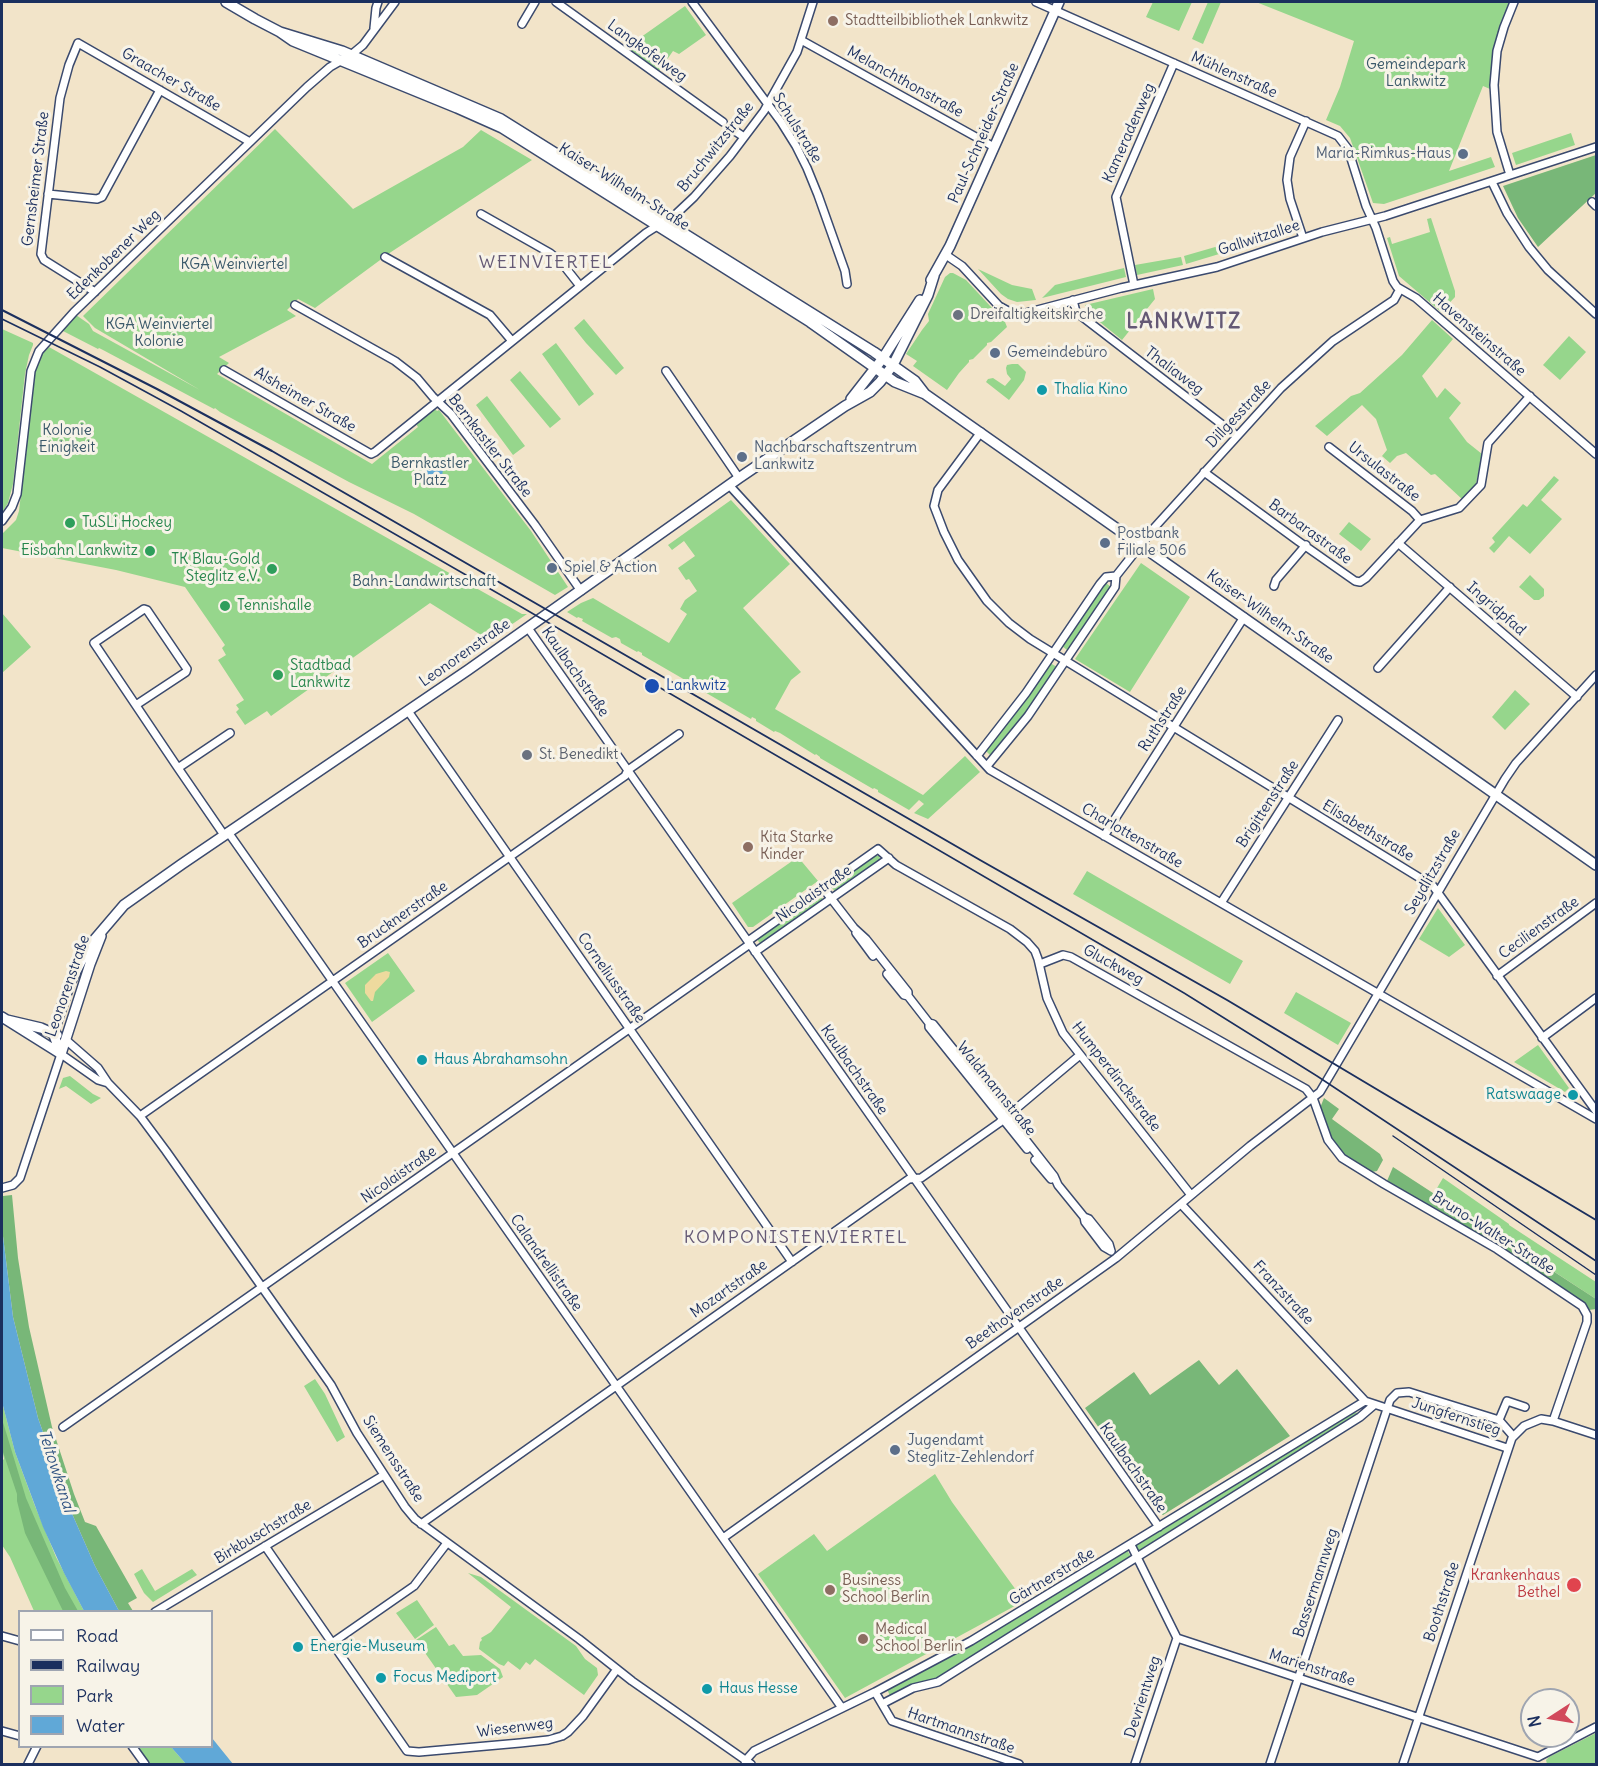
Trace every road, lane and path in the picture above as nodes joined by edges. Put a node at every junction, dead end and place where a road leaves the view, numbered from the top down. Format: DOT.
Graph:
graph roads {
  1 [pos="226,2"];
  2 [pos="378,2"];
  3 [pos="395,2"];
  4 [pos="535,2"];
  5 [pos="556,2"];
  6 [pos="692,2"];
  7 [pos="813,2"];
  8 [pos="1036,2"];
  9 [pos="1514,2"];
  10 [pos="1057,6"];
  11 [pos="522,24"];
  12 [pos="374,30"];
  13 [pos="280,32"];
  14 [pos="801,40"];
  15 [pos="78,43"];
  16 [pos="351,55"];
  17 [pos="340,61"];
  18 [pos="1174,63"];
  19 [pos="160,90"];
  20 [pos="768,104"];
  21 [pos="1306,121"];
  22 [pos="723,122"];
  23 [pos="732,129"];
  24 [pos="744,137"];
  25 [pos="250,142"];
  26 [pos="994,147"];
  27 [pos="1596,147"];
  28 [pos="1510,175"];
  29 [pos="1492,182"];
  30 [pos="48,194"];
  31 [pos="481,214"];
  32 [pos="1372,219"];
  33 [pos="662,224"];
  34 [pos="1303,238"];
  35 [pos="945,255"];
  36 [pos="385,257"];
  37 [pos="934,276"];
  38 [pos="847,284"];
  39 [pos="1134,285"];
  40 [pos="580,286"];
  41 [pos="1400,290"];
  42 [pos="95,292"];
  43 [pos="1073,300"];
  44 [pos="295,306"];
  45 [pos="1595,309"];
  46 [pos="512,341"];
  47 [pos="883,358"];
  48 [pos="892,365"];
  49 [pos="876,368"];
  50 [pos="224,370"];
  51 [pos="666,371"];
  52 [pos="885,375"];
  53 [pos="925,394"];
  54 [pos="1530,396"];
  55 [pos="438,401"];
  56 [pos="845,406"];
  57 [pos="981,432"];
  58 [pos="1237,436"];
  59 [pos="1329,447"];
  60 [pos="371,454"];
  61 [pos="1596,454"];
  62 [pos="1204,472"];
  63 [pos="739,478"];
  64 [pos="729,485"];
  65 [pos="1420,520"];
  66 [pos="2,521"];
  67 [pos="1398,543"];
  68 [pos="1141,545"];
  69 [pos="1306,545"];
  70 [pos="1116,576"];
  71 [pos="1274,586"];
  72 [pos="1450,587"];
  73 [pos="581,591"];
  74 [pos="1244,617"];
  75 [pos="528,628"];
  76 [pos="1052,653"];
  77 [pos="1065,661"];
  78 [pos="1378,668"];
  79 [pos="1596,675"];
  80 [pos="1577,697"];
  81 [pos="136,705"];
  82 [pos="408,711"];
  83 [pos="1338,720"];
  84 [pos="1173,728"];
  85 [pos="230,733"];
  86 [pos="679,734"];
  87 [pos="977,756"];
  88 [pos="987,766"];
  89 [pos="178,768"];
  90 [pos="628,770"];
  91 [pos="1496,794"];
  92 [pos="1288,798"];
  93 [pos="226,834"];
  94 [pos="1104,836"];
  95 [pos="509,857"];
  96 [pos="889,858"];
  97 [pos="1596,865"];
  98 [pos="823,888"];
  99 [pos="1437,893"];
  100 [pos="831,899"];
  101 [pos="1221,903"];
  102 [pos="1596,903"];
  103 [pos="104,928"];
  104 [pos="749,943"];
  105 [pos="755,952"];
  106 [pos="1040,964"];
  107 [pos="1497,976"];
  108 [pos="333,981"];
  109 [pos="1377,993"];
  110 [pos="1596,998"];
  111 [pos="3,1018"];
  112 [pos="630,1029"];
  113 [pos="53,1033"];
  114 [pos="1542,1038"];
  115 [pos="66,1040"];
  116 [pos="61,1054"];
  117 [pos="1080,1054"];
  118 [pos="108,1083"];
  119 [pos="1313,1098"];
  120 [pos="1596,1112"];
  121 [pos="140,1116"];
  122 [pos="1005,1117"];
  123 [pos="1596,1119"];
  124 [pos="453,1153"];
  125 [pos="914,1178"];
  126 [pos="3,1188"];
  127 [pos="1191,1195"];
  128 [pos="1181,1204"];
  129 [pos="1116,1258"];
  130 [pos="792,1262"];
  131 [pos="263,1287"];
  132 [pos="1018,1327"];
  133 [pos="616,1386"];
  134 [pos="1365,1401"];
  135 [pos="1374,1405"];
  136 [pos="1525,1407"];
  137 [pos="1387,1409"];
  138 [pos="1499,1420"];
  139 [pos="1553,1420"];
  140 [pos="63,1426"];
  141 [pos="1596,1435"];
  142 [pos="1514,1436"];
  143 [pos="1507,1448"];
  144 [pos="384,1474"];
  145 [pos="421,1524"];
  146 [pos="1159,1527"];
  147 [pos="723,1538"];
  148 [pos="447,1543"];
  149 [pos="1131,1545"];
  150 [pos="264,1546"];
  151 [pos="1138,1557"];
  152 [pos="157,1610"];
  153 [pos="2,1636"];
  154 [pos="1177,1638"];
  155 [pos="18,1640"];
  156 [pos="332,1643"];
  157 [pos="617,1669"];
  158 [pos="1299,1677"];
  159 [pos="875,1692"];
  160 [pos="882,1704"];
  161 [pos="842,1708"];
  162 [pos="1418,1717"];
  163 [pos="1596,1727"];
  164 [pos="2,1731"];
  165 [pos="18,1735"];
  166 [pos="37,1748"];
  167 [pos="134,1748"];
  168 [pos="1538,1757"];
  169 [pos="748,1762"];
  170 [pos="28,1764"];
  171 [pos="146,1764"];
  172 [pos="1019,1764"];
  173 [pos="1135,1764"];
  174 [pos="1270,1764"];
  175 [pos="1403,1764"];
  176 [pos="1542,1764"];
  1 -- 13 [label="main road, Kaiser-Wilhelm-Straße"];
  2 -- 12 [label="street"];
  3 -- 12 [label="street"];
  4 -- 11 [label="street"];
  5 -- 22 [label="street, Langkofelweg"];
  6 -- 20 [label="street, Schulstraße"];
  7 -- 14 [label="street, Bruchwitzstraße"];
  8 -- 10 [label="street, Mühlenstraße"];
  9 -- 28 [label="street"];
  10 -- 18 [label="street, Mühlenstraße"];
  10 -- 26 [label="main road, Paul-Schneider-Straße"];
  12 -- 16 [label="street"];
  13 -- 16 [label="main road, Kaiser-Wilhelm-Straße"];
  13 -- 17 [label="main road, Kaiser-Wilhelm-Straße"];
  14 -- 20 [label="street, Bruchwitzstraße"];
  14 -- 26 [label="street, Melanchthonstraße"];
  15 -- 19 [label="street, Graacher Straße"];
  15 -- 30 [label="street, Gernsheimer Straße"];
  16 -- 17 [label="street"];
  16 -- 33 [label="main road, Kaiser-Wilhelm-Straße"];
  17 -- 25 [label="street, Edenkobener Weg"];
  17 -- 33 [label="main road, Kaiser-Wilhelm-Straße"];
  18 -- 21 [label="street, Mühlenstraße"];
  18 -- 39 [label="street, Kameradenweg"];
  19 -- 25 [label="street, Graacher Straße"];
  19 -- 30 [label="street"];
  20 -- 24 [label="street, Bruchwitzstraße"];
  20 -- 38 [label="street, Schulstraße"];
  21 -- 32 [label="street, Mühlenstraße"];
  21 -- 34 [label="street"];
  23 -- 24 [label="street"];
  24 -- 33 [label="street, Bruchwitzstraße"];
  25 -- 42 [label="street, Edenkobener Weg"];
  26 -- 35 [label="main road, Paul-Schneider-Straße"];
  27 -- 28 [label="street, Gallwitzallee"];
  28 -- 29 [label="street, Gallwitzallee"];
  29 -- 32 [label="street, Gallwitzallee"];
  29 -- 45 [label="street"];
  30 -- 42 [label="street, Gernsheimer Straße"];
  31 -- 40 [label="street"];
  32 -- 34 [label="street, Gallwitzallee"];
  32 -- 41 [label="street"];
  33 -- 40 [label="street, Bruchwitzstraße"];
  33 -- 47 [label="main road, Kaiser-Wilhelm-Straße"];
  33 -- 49 [label="main road, Kaiser-Wilhelm-Straße"];
  34 -- 39 [label="street, Gallwitzallee"];
  35 -- 37 [label="main road, Paul-Schneider-Straße"];
  35 -- 43 [label="street, Gallwitzallee"];
  36 -- 46 [label="street"];
  37 -- 47 [label="main road, Paul-Schneider-Straße"];
  37 -- 48 [label="main road, Paul-Schneider-Straße"];
  39 -- 43 [label="street, Gallwitzallee"];
  40 -- 46 [label="street, Bruchwitzstraße"];
  41 -- 54 [label="street, Havensteinstraße"];
  41 -- 58 [label="street, Dillgesstraße"];
  42 -- 66 [label="street, Edenkobener Weg"];
  43 -- 58 [label="street, Thaliaweg"];
  44 -- 55 [label="street, Bernkastler Straße"];
  46 -- 55 [label="street, Bruchwitzstraße"];
  47 -- 48 [label="main road, Kaiser-Wilhelm-Straße"];
  47 -- 49 [label="main road"];
  48 -- 52 [label="main road"];
  48 -- 53 [label="main road, Kaiser-Wilhelm-Straße"];
  49 -- 52 [label="main road, Kaiser-Wilhelm-Straße"];
  49 -- 56 [label="main road, Leonorenstraße"];
  50 -- 60 [label="street, Alsheimer Straße"];
  51 -- 63 [label="street"];
  52 -- 53 [label="main road, Kaiser-Wilhelm-Straße"];
  52 -- 56 [label="main road, Leonorenstraße"];
  53 -- 57 [label="main road, Kaiser-Wilhelm-Straße"];
  54 -- 61 [label="street, Havensteinstraße"];
  54 -- 65 [label="street"];
  55 -- 60 [label="street, Bruchwitzstraße"];
  55 -- 73 [label="street, Bernkastler Straße"];
  56 -- 63 [label="main road, Leonorenstraße"];
  57 -- 68 [label="main road, Kaiser-Wilhelm-Straße"];
  57 -- 76 [label="street, Elisabethstraße"];
  58 -- 62 [label="street, Dillgesstraße"];
  59 -- 65 [label="street, Ursulastraße"];
  62 -- 68 [label="street, Dillgesstraße"];
  62 -- 69 [label="street, Barbarastraße"];
  63 -- 64 [label="main road, Leonorenstraße"];
  64 -- 73 [label="main road, Leonorenstraße"];
  64 -- 87 [label="street, Charlottenstraße"];
  65 -- 67 [label="street, Barbarastraße"];
  67 -- 69 [label="street, Barbarastraße"];
  67 -- 72 [label="street, Ingridpfad"];
  68 -- 70 [label="street, Dillgesstraße"];
  68 -- 74 [label="main road, Kaiser-Wilhelm-Straße"];
  69 -- 71 [label="street"];
  70 -- 76 [label="street, Dillgesstraße"];
  70 -- 77 [label="street, Dillgesstraße"];
  72 -- 78 [label="street"];
  72 -- 80 [label="street, Ingridpfad"];
  73 -- 75 [label="main road, Leonorenstraße"];
  74 -- 84 [label="street, Ruthstraße"];
  74 -- 91 [label="main road, Kaiser-Wilhelm-Straße"];
  75 -- 82 [label="main road, Leonorenstraße"];
  75 -- 90 [label="street, Kaulbachstraße"];
  76 -- 77 [label="street, Elisabethstraße"];
  76 -- 87 [label="street, Dillgesstraße"];
  77 -- 84 [label="street, Elisabethstraße"];
  77 -- 88 [label="street, Dillgesstraße"];
  79 -- 80 [label="street, Seydlitzstraße"];
  80 -- 91 [label="street, Seydlitzstraße"];
  81 -- 81 [label="street, Calandrellistraße"];
  81 -- 89 [label="street, Calandrellistraße"];
  82 -- 93 [label="main road, Leonorenstraße"];
  82 -- 95 [label="street, Corneliusstraße"];
  83 -- 92 [label="street, Brigittenstraße"];
  84 -- 92 [label="street, Elisabethstraße"];
  84 -- 94 [label="street, Ruthstraße"];
  85 -- 89 [label="street"];
  86 -- 90 [label="street, Brucknerstraße"];
  87 -- 88 [label="street, Charlottenstraße"];
  88 -- 94 [label="street, Charlottenstraße"];
  89 -- 93 [label="street, Calandrellistraße"];
  90 -- 95 [label="street, Brucknerstraße"];
  90 -- 104 [label="street, Kaulbachstraße"];
  91 -- 97 [label="main road, Kaiser-Wilhelm-Straße"];
  91 -- 99 [label="street, Seydlitzstraße"];
  92 -- 99 [label="street, Elisabethstraße"];
  92 -- 101 [label="street, Brigittenstraße"];
  93 -- 103 [label="main road, Leonorenstraße"];
  93 -- 108 [label="street, Calandrellistraße"];
  94 -- 101 [label="street, Charlottenstraße"];
  95 -- 108 [label="street, Brucknerstraße"];
  95 -- 112 [label="street, Corneliusstraße"];
  96 -- 98 [label="street, Nicolaistraße"];
  96 -- 100 [label="street, Nicolaistraße"];
  96 -- 106 [label="street"];
  98 -- 100 [label="street, Waldmannstraße"];
  98 -- 104 [label="street, Nicolaistraße"];
  99 -- 107 [label="street, Elisabethstraße"];
  99 -- 109 [label="street, Seydlitzstraße"];
  100 -- 105 [label="street, Nicolaistraße"];
  100 -- 122 [label="street, Waldmannstraße"];
  101 -- 109 [label="street, Charlottenstraße"];
  102 -- 107 [label="street, Cecilienstraße"];
  103 -- 113 [label="main road, Leonorenstraße"];
  103 -- 115 [label="main road, Leonorenstraße"];
  104 -- 105 [label="street, Kaulbachstraße"];
  104 -- 112 [label="street, Nicolaistraße"];
  105 -- 125 [label="street, Kaulbachstraße"];
  106 -- 117 [label="street, Humperdinckstraße"];
  106 -- 119 [label="street, Gluckweg"];
  107 -- 114 [label="street, Elisabethstraße"];
  108 -- 121 [label="street, Brucknerstraße"];
  108 -- 124 [label="street, Calandrellistraße"];
  109 -- 119 [label="street, Seydlitzstraße"];
  109 -- 123 [label="street, Charlottenstraße"];
  110 -- 114 [label="street"];
  111 -- 113 [label="main road, Siemensstraße"];
  111 -- 116 [label="main road, Siemensstraße"];
  112 -- 124 [label="street, Nicolaistraße"];
  112 -- 130 [label="street, Corneliusstraße"];
  113 -- 115 [label="main road, Siemensstraße"];
  113 -- 116 [label="main road, Leonorenstraße"];
  114 -- 120 [label="street, Elisabethstraße"];
  115 -- 116 [label="main road, Leonorenstraße"];
  115 -- 118 [label="street, Siemensstraße"];
  116 -- 118 [label="street, Siemensstraße"];
  116 -- 126 [label="street, Leonorenstraße"];
  117 -- 122 [label="street, Mozartstraße"];
  117 -- 127 [label="street, Humperdinckstraße"];
  118 -- 121 [label="street, Siemensstraße"];
  119 -- 127 [label="street, Beethovenstraße"];
  119 -- 139 [label="street, Bruno-Walter-Straße"];
  121 -- 131 [label="street, Siemensstraße"];
  122 -- 125 [label="street, Mozartstraße"];
  122 -- 129 [label="street, Waldmannstraße"];
  124 -- 131 [label="street, Nicolaistraße"];
  124 -- 133 [label="street, Calandrellistraße"];
  125 -- 130 [label="street, Mozartstraße"];
  125 -- 132 [label="street, Kaulbachstraße"];
  127 -- 128 [label="street, Beethovenstraße"];
  128 -- 129 [label="street, Beethovenstraße"];
  128 -- 134 [label="street, Franzstraße"];
  129 -- 132 [label="street, Beethovenstraße"];
  130 -- 133 [label="street, Mozartstraße"];
  131 -- 140 [label="street, Nicolaistraße"];
  131 -- 144 [label="street, Siemensstraße"];
  132 -- 146 [label="street, Kaulbachstraße"];
  132 -- 147 [label="street, Beethovenstraße"];
  133 -- 145 [label="street, Mozartstraße"];
  133 -- 147 [label="street, Calandrellistraße"];
  134 -- 135 [label="street, Jungfernstieg"];
  134 -- 146 [label="street, Gärtnerstraße"];
  135 -- 137 [label="street, Jungfernstieg"];
  135 -- 151 [label="street, Gärtnerstraße"];
  136 -- 138 [label="street"];
  137 -- 138 [label="street"];
  137 -- 143 [label="street, Jungfernstieg"];
  137 -- 158 [label="street, Bassermannweg"];
  138 -- 142 [label="street"];
  139 -- 141 [label="street"];
  139 -- 142 [label="street, Jungfernstieg"];
  142 -- 143 [label="street, Jungfernstieg"];
  143 -- 162 [label="street, Boothstraße"];
  144 -- 145 [label="street, Siemensstraße"];
  144 -- 150 [label="street, Birkbuschstraße"];
  145 -- 148 [label="street, Siemensstraße"];
  146 -- 149 [label="street, Gärtnerstraße"];
  147 -- 161 [label="street, Calandrellistraße"];
  148 -- 156 [label="street"];
  148 -- 157 [label="street, Siemensstraße"];
  149 -- 151 [label="street"];
  149 -- 159 [label="street, Gärtnerstraße"];
  150 -- 152 [label="street, Birkbuschstraße"];
  150 -- 156 [label="street"];
  151 -- 154 [label="street"];
  151 -- 160 [label="street, Gärtnerstraße"];
  153 -- 155 [label="street"];
  154 -- 158 [label="street, Marienstraße"];
  154 -- 173 [label="street, Devrientweg"];
  156 -- 157 [label="street, Wiesenweg"];
  157 -- 169 [label="street, Siemensstraße"];
  158 -- 162 [label="street, Marienstraße"];
  158 -- 174 [label="street, Bassermannweg"];
  159 -- 160 [label="street, Hartmannstraße"];
  159 -- 161 [label="street, Gärtnerstraße"];
  160 -- 172 [label="street, Hartmannstraße"];
  161 -- 169 [label="street, Gärtnerstraße"];
  162 -- 168 [label="street, Marienstraße"];
  162 -- 175 [label="street, Boothstraße"];
  163 -- 168 [label="street"];
  164 -- 165 [label="street"];
  166 -- 170 [label="street"];
  167 -- 171 [label="street"];
  168 -- 176 [label="street"];
}
